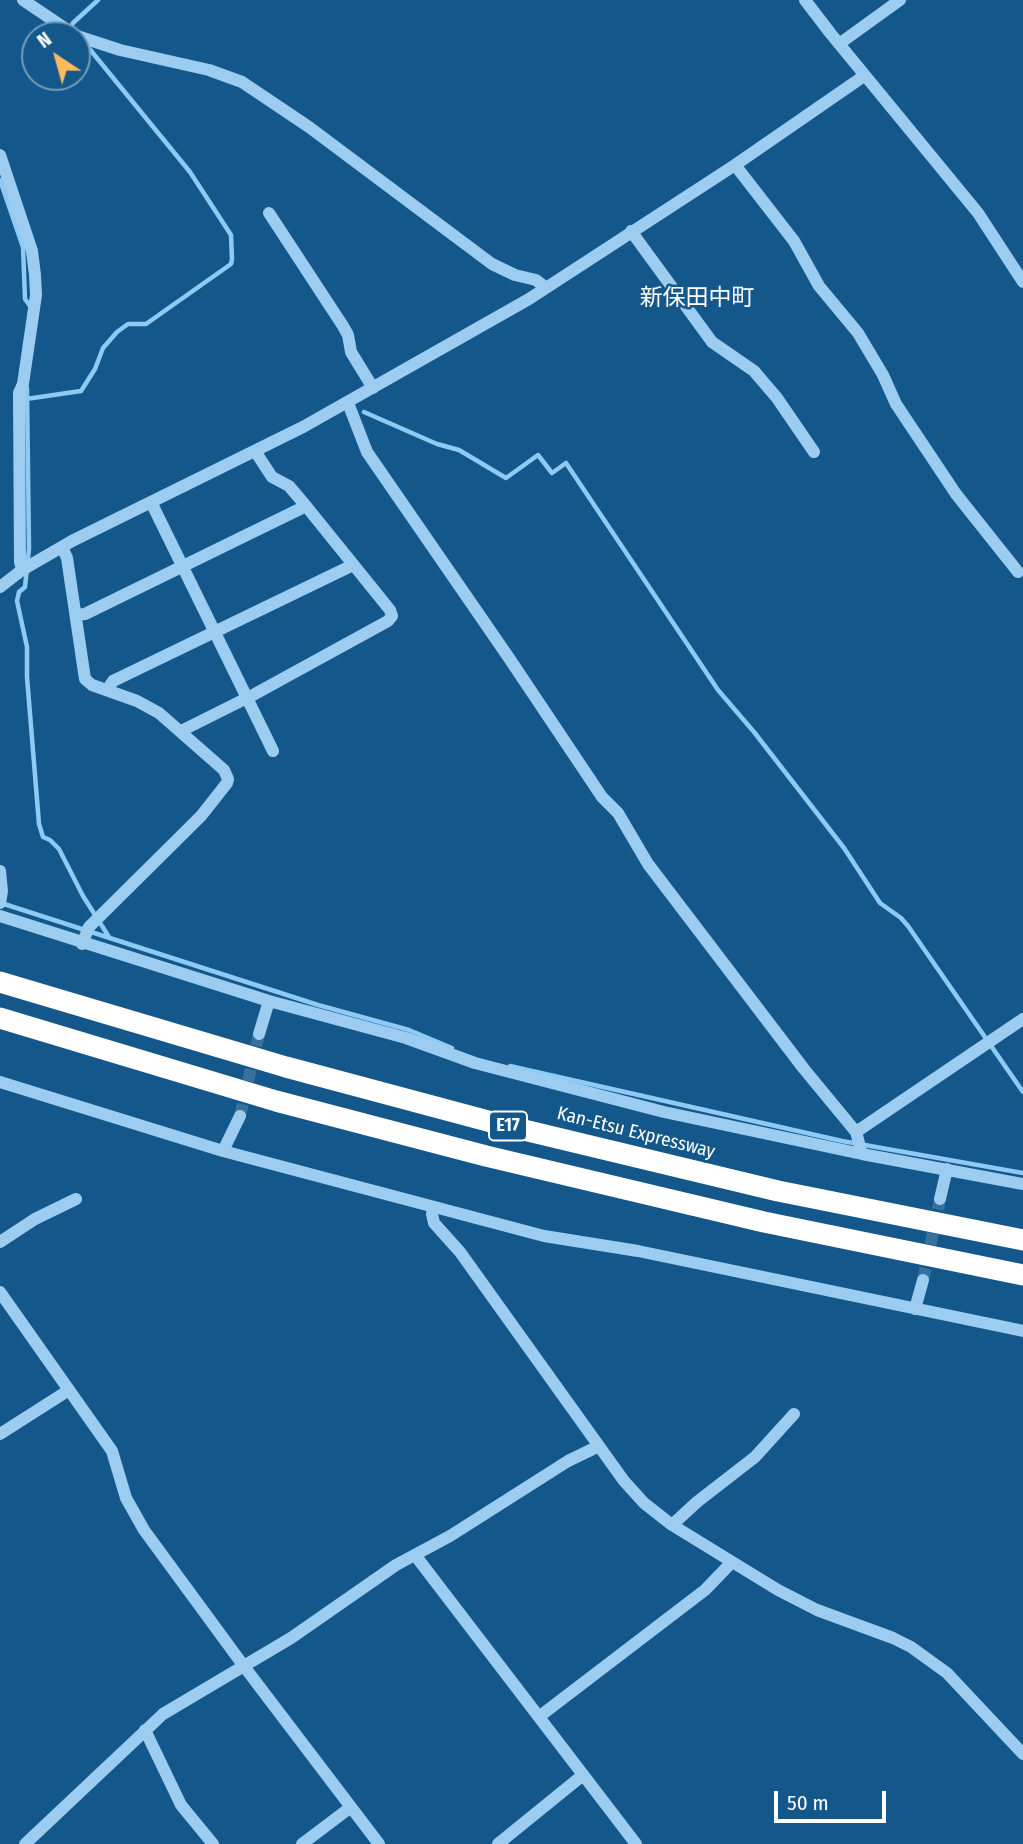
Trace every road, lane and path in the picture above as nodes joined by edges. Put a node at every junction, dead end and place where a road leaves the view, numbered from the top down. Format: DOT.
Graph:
graph roads {
  1 [pos="23,0"];
  2 [pos="805,0"];
  3 [pos="900,0"];
  4 [pos="55,21"];
  5 [pos="91,41"];
  6 [pos="839,44"];
  7 [pos="864,76"];
  8 [pos="0,155"];
  9 [pos="734,165"];
  10 [pos="6,195"];
  11 [pos="269,213"];
  12 [pos="631,231"];
  13 [pos="1023,282"];
  14 [pos="546,288"];
  15 [pos="373,388"];
  16 [pos="348,403"];
  17 [pos="255,451"];
  18 [pos="814,452"];
  19 [pos="151,502"];
  20 [pos="306,506"];
  21 [pos="62,547"];
  22 [pos="354,565"];
  23 [pos="183,566"];
  24 [pos="22,570"];
  25 [pos="1018,572"];
  26 [pos="0,587"];
  27 [pos="76,615"];
  28 [pos="214,633"];
  29 [pos="107,690"];
  30 [pos="246,698"];
  31 [pos="181,731"];
  32 [pos="273,751"];
  33 [pos="0,871"];
  34 [pos="0,903"];
  35 [pos="0,916"];
  36 [pos="82,944"];
  37 [pos="0,982"];
  38 [pos="269,1001"];
  39 [pos="0,1017"];
  40 [pos="1023,1019"];
  41 [pos="259,1034"];
  42 [pos="0,1082"];
  43 [pos="240,1116"];
  44 [pos="856,1132"];
  45 [pos="223,1151"];
  46 [pos="862,1154"];
  47 [pos="947,1170"];
  48 [pos="1023,1184"];
  49 [pos="76,1199"];
  50 [pos="940,1199"];
  51 [pos="434,1208"];
  52 [pos="1023,1240"];
  53 [pos="0,1242"];
  54 [pos="1023,1275"];
  55 [pos="923,1280"];
  56 [pos="0,1292"];
  57 [pos="915,1309"];
  58 [pos="1023,1331"];
  59 [pos="69,1390"];
  60 [pos="794,1414"];
  61 [pos="0,1434"];
  62 [pos="599,1446"];
  63 [pos="672,1525"];
  64 [pos="415,1555"];
  65 [pos="732,1562"];
  66 [pos="243,1665"];
  67 [pos="540,1716"];
  68 [pos="145,1730"];
  69 [pos="1023,1754"];
  70 [pos="583,1775"];
  71 [pos="351,1807"];
  72 [pos="25,1844"];
  73 [pos="213,1844"];
  74 [pos="302,1844"];
  75 [pos="379,1844"];
  76 [pos="498,1844"];
  77 [pos="636,1844"];
  1 -- 4 [label="street"];
  2 -- 6 [label="street"];
  3 -- 6 [label="street"];
  5 -- 14 [label="street"];
  6 -- 7 [label="street"];
  7 -- 9 [label="street"];
  7 -- 13 [label="street"];
  8 -- 10 [label="street"];
  9 -- 12 [label="street"];
  9 -- 25 [label="street"];
  10 -- 24 [label="street"];
  11 -- 15 [label="street"];
  12 -- 14 [label="street"];
  12 -- 18 [label="street"];
  14 -- 15 [label="street"];
  15 -- 16 [label="street"];
  16 -- 17 [label="street"];
  16 -- 44 [label="street"];
  17 -- 19 [label="street"];
  17 -- 20 [label="street"];
  19 -- 21 [label="street"];
  19 -- 23 [label="street"];
  20 -- 22 [label="street"];
  20 -- 23 [label="street"];
  21 -- 24 [label="street"];
  21 -- 27 [label="street"];
  22 -- 28 [label="street"];
  22 -- 30 [label="street"];
  23 -- 27 [label="street"];
  23 -- 28 [label="street"];
  24 -- 26 [label="street"];
  27 -- 29 [label="street"];
  28 -- 29 [label="street"];
  28 -- 30 [label="street"];
  29 -- 31 [label="street"];
  30 -- 31 [label="street"];
  30 -- 32 [label="street"];
  31 -- 36 [label="street"];
  33 -- 34 [label="street"];
  35 -- 36 [label="street"];
  36 -- 38 [label="street"];
  37 -- 52 [label="highway, Kan-Etsu Expressway / E17"];
  38 -- 41 [label="street"];
  38 -- 46 [label="street"];
  39 -- 54 [label="highway, E17"];
  40 -- 44 [label="street"];
  42 -- 45 [label="street"];
  43 -- 45 [label="street"];
  44 -- 46 [label="street"];
  45 -- 51 [label="street"];
  46 -- 47 [label="street"];
  47 -- 48 [label="street"];
  47 -- 50 [label="street"];
  49 -- 53 [label="street"];
  51 -- 57 [label="street"];
  51 -- 62 [label="street"];
  55 -- 57 [label="street"];
  56 -- 59 [label="street"];
  57 -- 58 [label="street"];
  59 -- 61 [label="street"];
  59 -- 66 [label="street"];
  60 -- 63 [label="street"];
  62 -- 63 [label="street"];
  62 -- 64 [label="street"];
  63 -- 65 [label="street"];
  64 -- 66 [label="street"];
  64 -- 67 [label="street"];
  65 -- 67 [label="street"];
  65 -- 69 [label="street"];
  66 -- 68 [label="street"];
  66 -- 71 [label="street"];
  67 -- 70 [label="street"];
  68 -- 72 [label="street"];
  68 -- 73 [label="street"];
  70 -- 76 [label="street"];
  70 -- 77 [label="street"];
  71 -- 74 [label="street"];
  71 -- 75 [label="street"];
}
